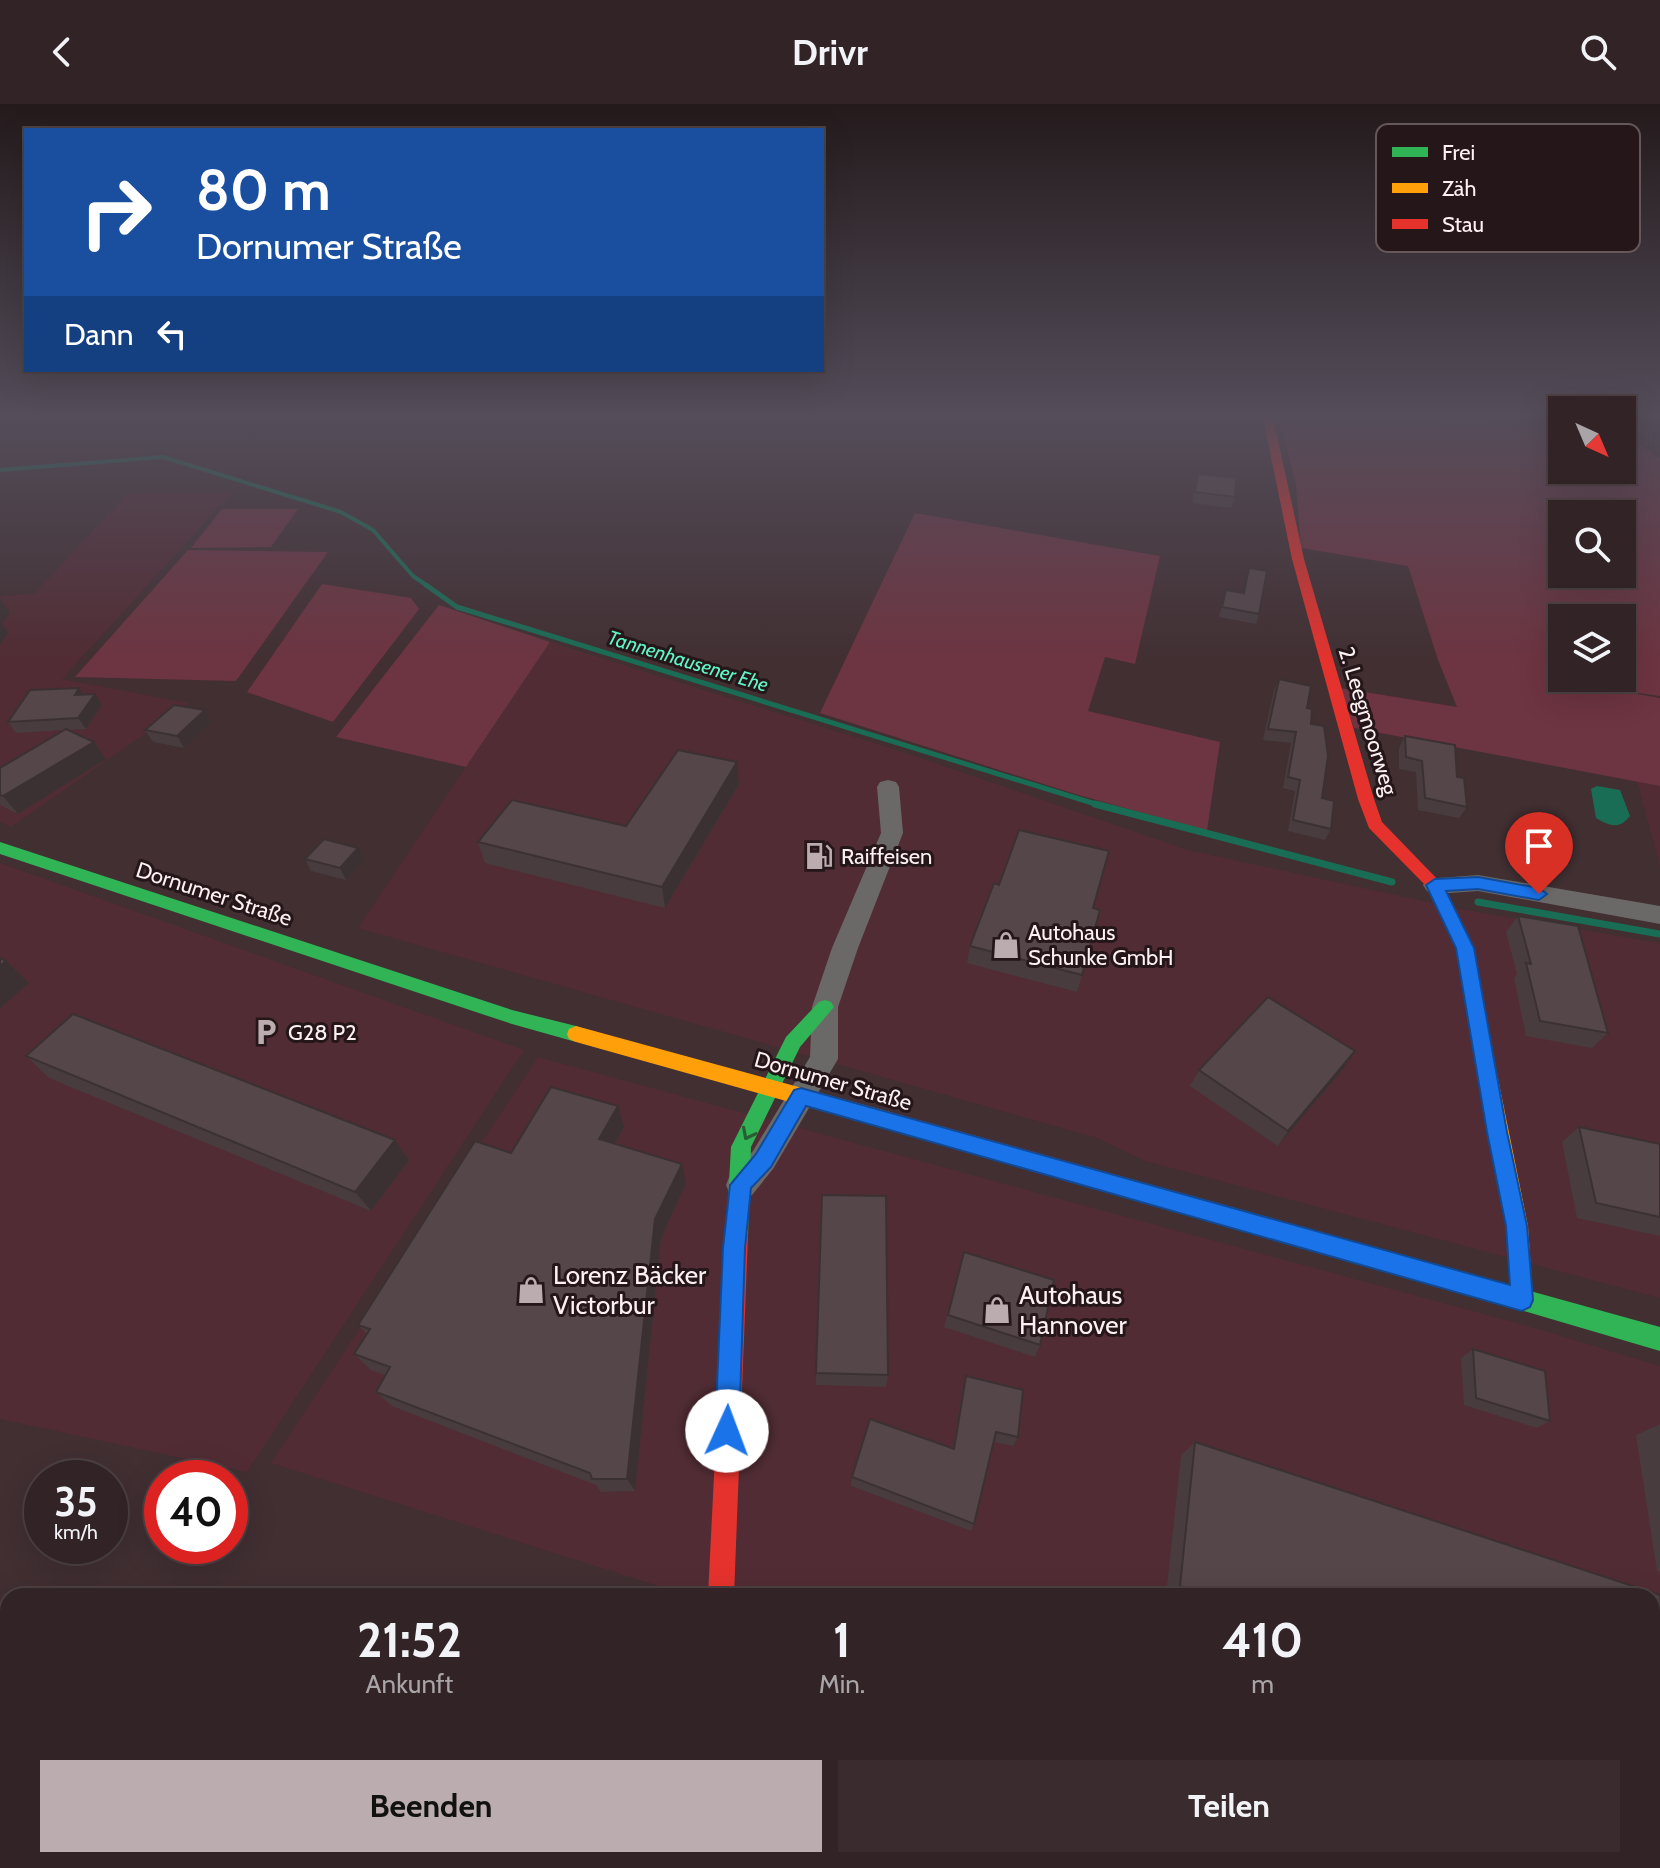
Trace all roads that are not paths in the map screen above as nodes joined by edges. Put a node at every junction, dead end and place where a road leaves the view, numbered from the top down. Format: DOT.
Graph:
graph roads {
  1 [pos="1282,495"];
  2 [pos="888,787"];
  3 [pos="0,848"];
  4 [pos="1435,885"];
  5 [pos="1660,915"];
  6 [pos="825,1007"];
  7 [pos="772,1087"];
  8 [pos="801,1096"];
  9 [pos="741,1185"];
  10 [pos="1522,1300"];
  11 [pos="1660,1339"];
  12 [pos="721,1588"];
  1 -- 4 [label="street, 2. Leegmoorweg"];
  2 -- 6 [label="street"];
  3 -- 7 [label="street, Dornumer Straße"];
  4 -- 5 [label="street"];
  4 -- 10 [label="street, 2. Leegmoorweg"];
  6 -- 7 [label="street"];
  6 -- 8 [label="street"];
  7 -- 8 [label="street, Dornumer Straße"];
  7 -- 9 [label="street, one-way"];
  8 -- 9 [label="street"];
  8 -- 10 [label="street, Dornumer Straße"];
  9 -- 12 [label="street"];
  10 -- 11 [label="street, Dornumer Straße"];
}
